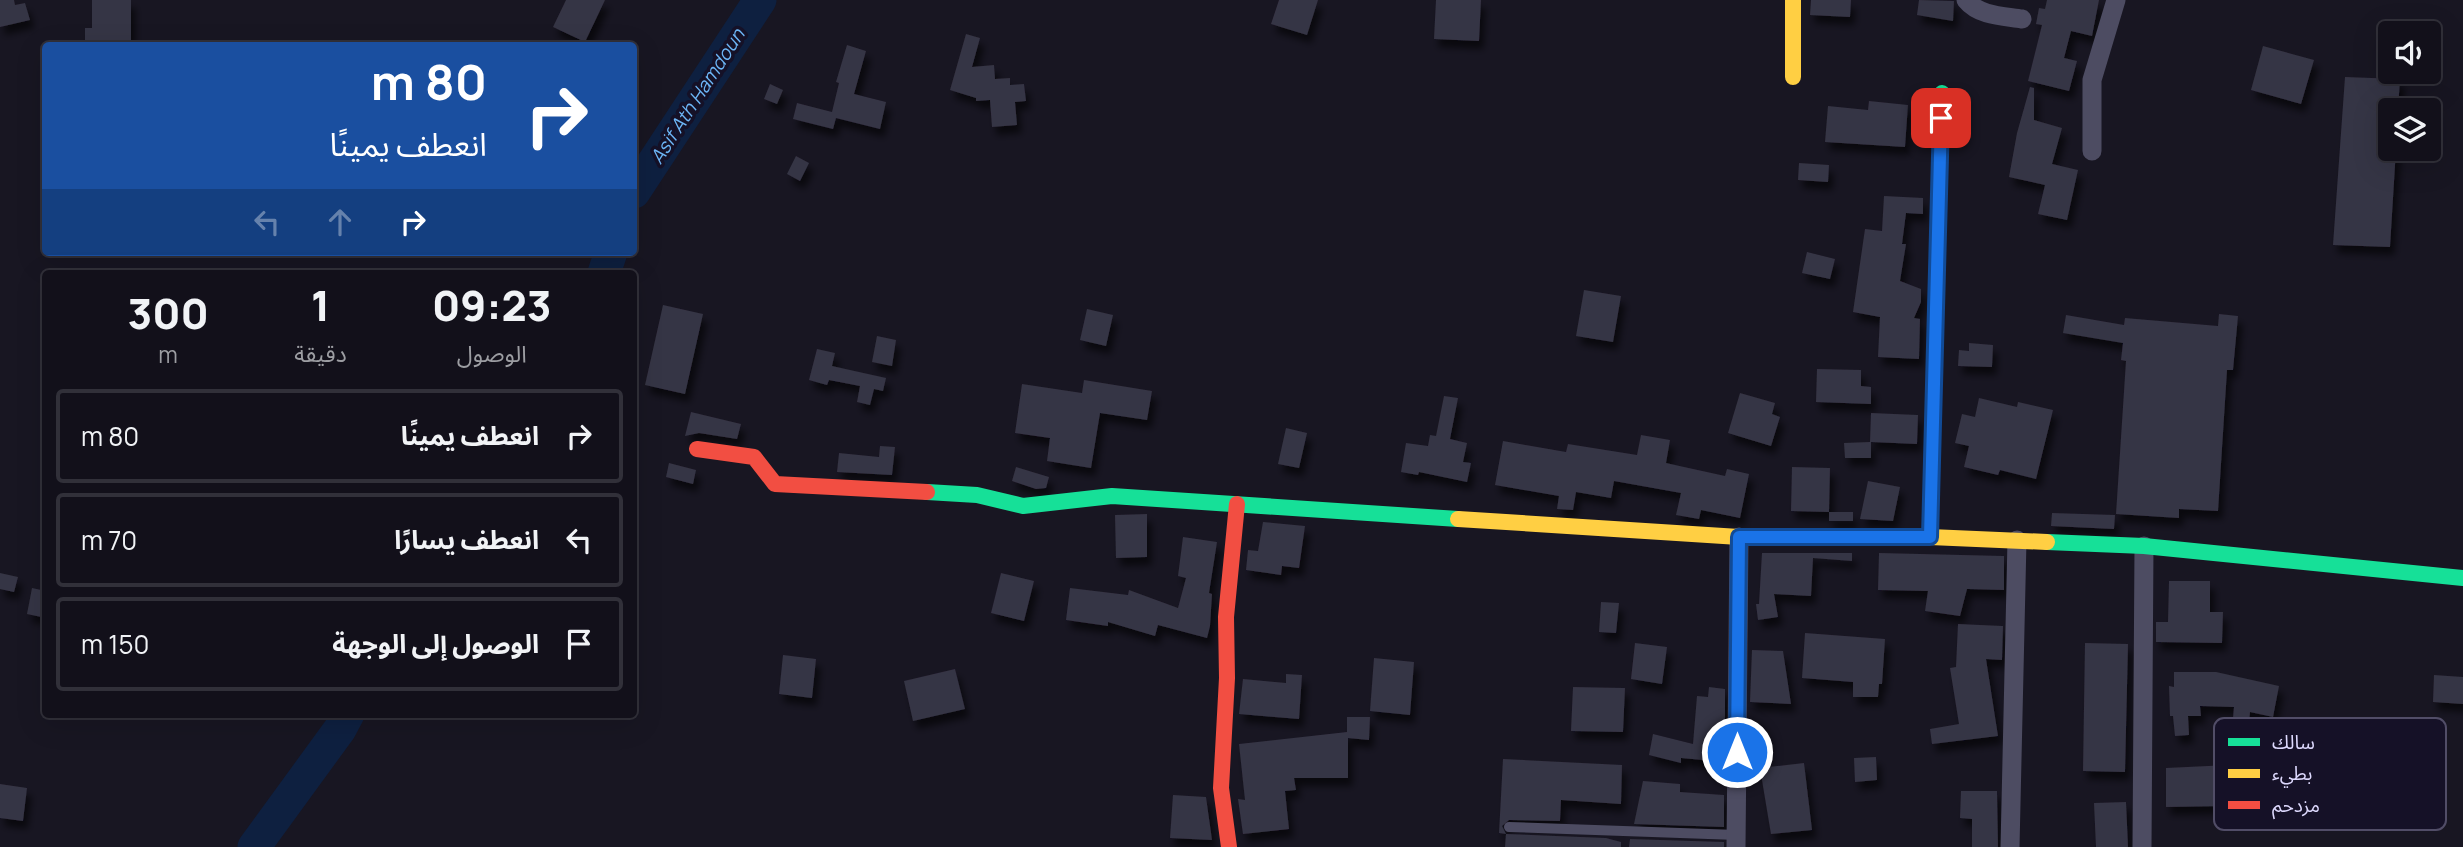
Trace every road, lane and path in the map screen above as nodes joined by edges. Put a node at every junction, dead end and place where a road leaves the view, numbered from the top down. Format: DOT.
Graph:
graph roads {
  1 [pos="1793,0"];
  2 [pos="1966,0"];
  3 [pos="2116,0"];
  4 [pos="2022,19"];
  5 [pos="1793,77"];
  6 [pos="1942,93"];
  7 [pos="2092,151"];
  8 [pos="697,449"];
  9 [pos="1237,504"];
  10 [pos="1739,537"];
  11 [pos="1930,537"];
  12 [pos="2017,540"];
  13 [pos="2144,546"];
  14 [pos="2463,578"];
  15 [pos="1509,827"];
  16 [pos="1736,841"];
  17 [pos="1229,847"];
  18 [pos="2010,847"];
  19 [pos="2142,847"];
  1 -- 5 [label="street"];
  2 -- 4 [label="street"];
  3 -- 7 [label="street"];
  6 -- 11 [label="street"];
  8 -- 9 [label="street"];
  9 -- 10 [label="street"];
  9 -- 17 [label="street"];
  10 -- 11 [label="street"];
  10 -- 16 [label="street"];
  11 -- 12 [label="street"];
  12 -- 13 [label="street"];
  12 -- 18 [label="street"];
  13 -- 14 [label="street"];
  13 -- 19 [label="street"];
  15 -- 16 [label="lane"];
}
